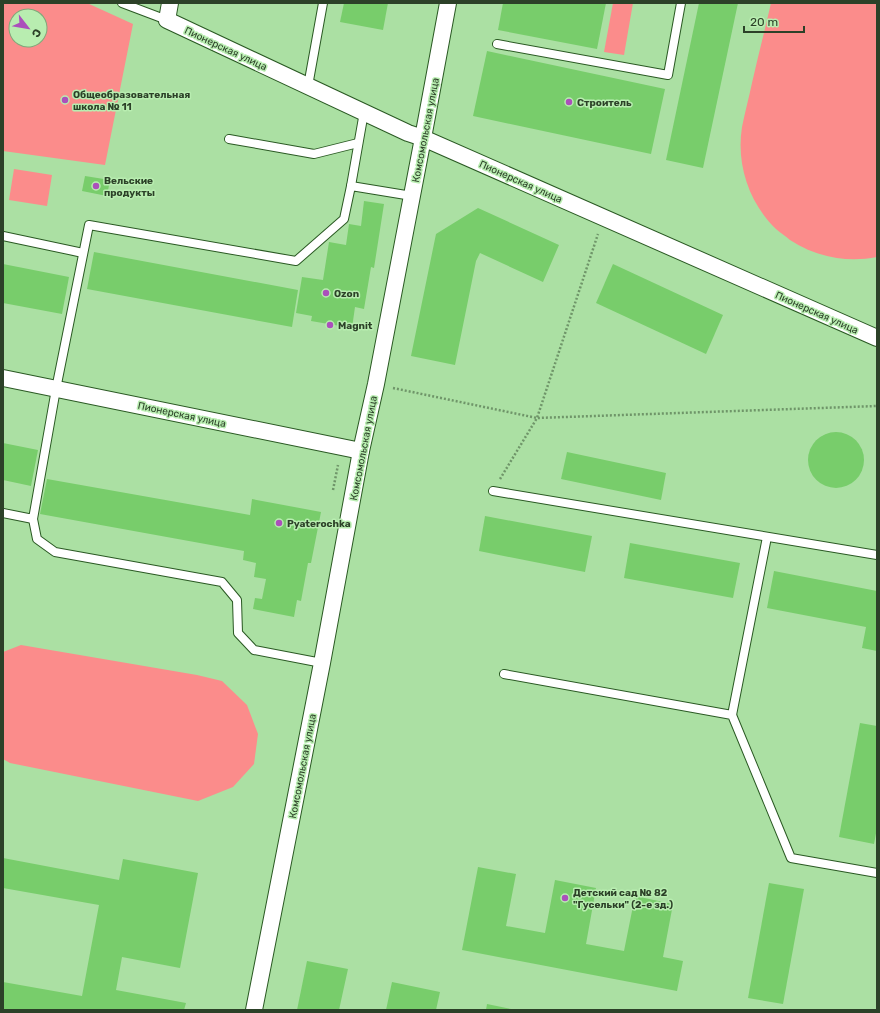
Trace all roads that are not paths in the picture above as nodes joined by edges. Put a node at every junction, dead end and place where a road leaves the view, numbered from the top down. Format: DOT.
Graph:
graph roads {
  1 [pos="122,3"];
  2 [pos="170,3"];
  3 [pos="323,3"];
  4 [pos="448,3"];
  5 [pos="681,3"];
  6 [pos="167,20"];
  7 [pos="497,44"];
  8 [pos="308,86"];
  9 [pos="364,112"];
  10 [pos="423,138"];
  11 [pos="229,139"];
  12 [pos="358,143"];
  13 [pos="351,186"];
  14 [pos="412,196"];
  15 [pos="3,236"];
  16 [pos="83,253"];
  17 [pos="877,338"];
  18 [pos="3,378"];
  19 [pos="56,389"];
  20 [pos="361,451"];
  21 [pos="493,491"];
  22 [pos="3,514"];
  23 [pos="33,520"];
  24 [pos="767,537"];
  25 [pos="877,555"];
  26 [pos="322,663"];
  27 [pos="504,674"];
  28 [pos="732,715"];
  29 [pos="877,873"];
  30 [pos="254,1010"];
  1 -- 6 [label="lane"];
  2 -- 6 [label="street"];
  3 -- 8 [label="lane"];
  4 -- 10 [label="street, Комсомольская улица"];
  5 -- 7 [label="lane"];
  6 -- 8 [label="street, Пионерская улица"];
  8 -- 9 [label="street, Пионерская улица"];
  9 -- 10 [label="street, Пионерская улица"];
  9 -- 12 [label="lane"];
  10 -- 14 [label="street, Комсомольская улица"];
  10 -- 17 [label="street, Пионерская улица"];
  11 -- 12 [label="lane"];
  12 -- 13 [label="lane"];
  13 -- 14 [label="lane"];
  13 -- 16 [label="lane"];
  14 -- 20 [label="street, Комсомольская улица"];
  15 -- 16 [label="lane"];
  16 -- 19 [label="lane"];
  18 -- 19 [label="street, Пионерская улица"];
  19 -- 20 [label="street, Пионерская улица"];
  19 -- 23 [label="lane"];
  20 -- 26 [label="street, Комсомольская улица"];
  21 -- 24 [label="lane"];
  22 -- 23 [label="lane"];
  23 -- 26 [label="lane"];
  24 -- 25 [label="lane"];
  24 -- 28 [label="lane"];
  26 -- 30 [label="street, Комсомольская улица"];
  27 -- 28 [label="lane"];
  28 -- 29 [label="lane"];
}
